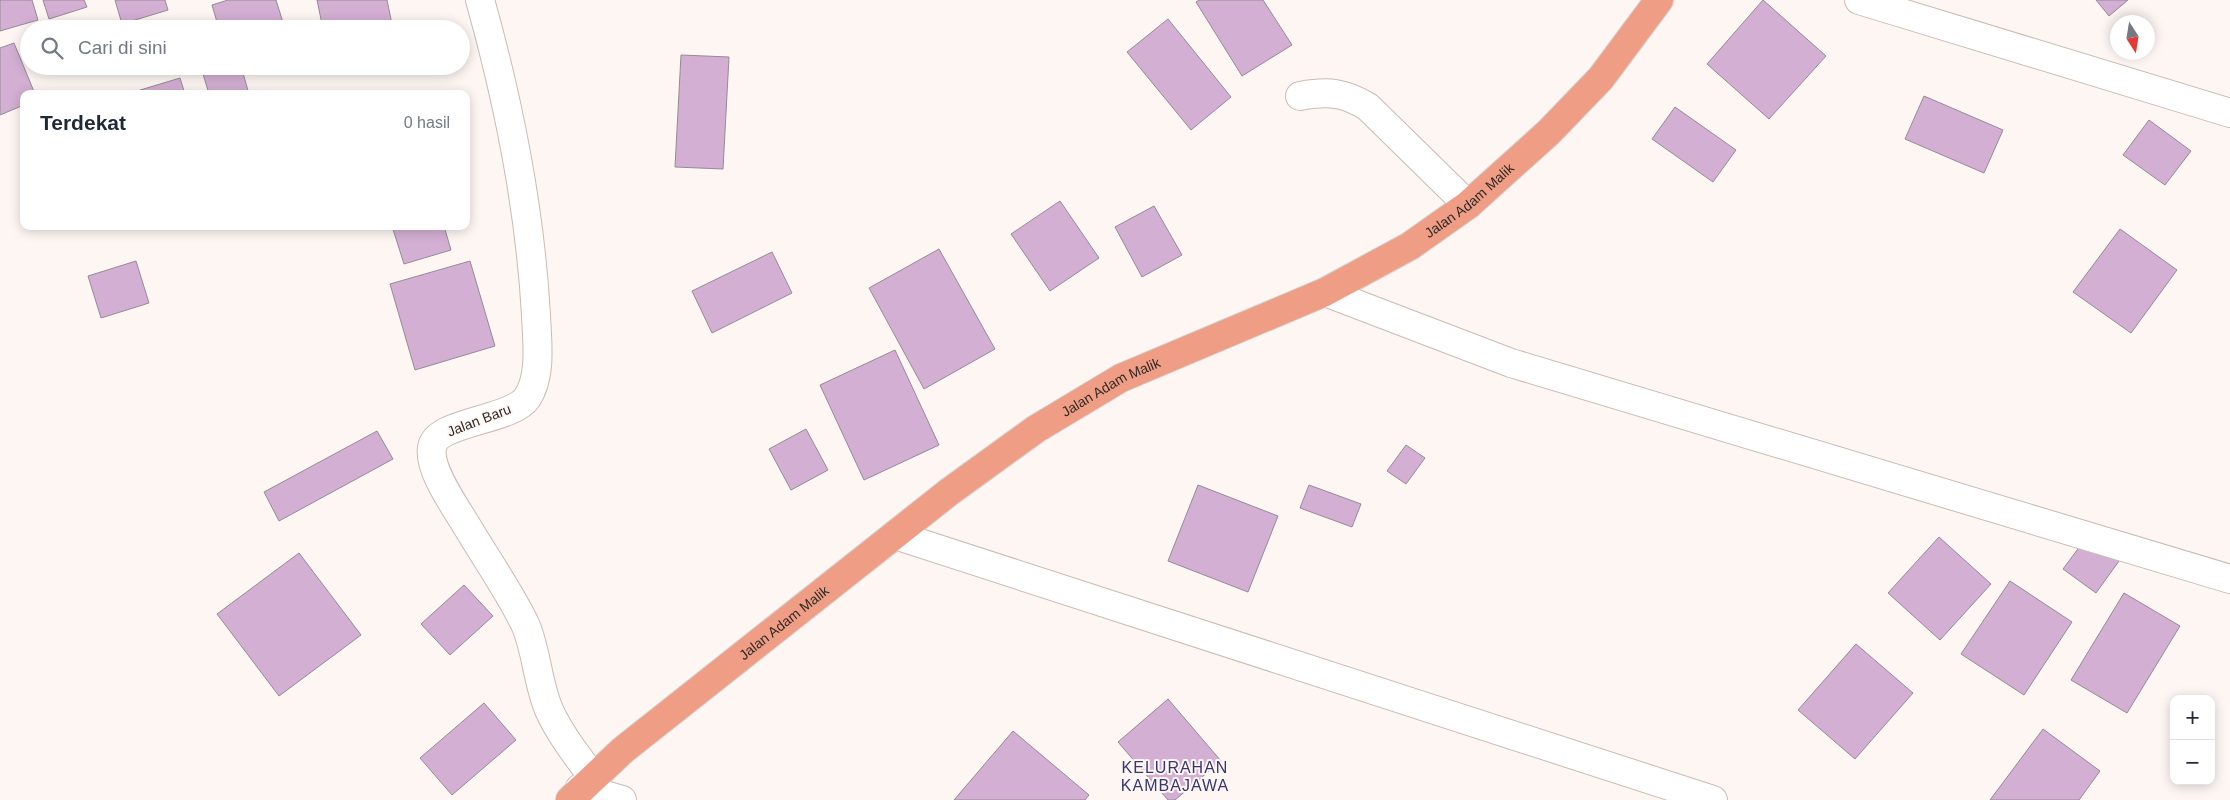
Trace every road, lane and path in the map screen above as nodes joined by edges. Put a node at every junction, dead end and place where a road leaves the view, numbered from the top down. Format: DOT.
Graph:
graph roads {
  1 [pos="480,0"];
  2 [pos="1660,0"];
  3 [pos="1860,0"];
  4 [pos="1300,96"];
  5 [pos="2230,113"];
  6 [pos="1468,205"];
  7 [pos="1326,292"];
  8 [pos="895,535"];
  9 [pos="2230,579"];
  10 [pos="581,788"];
  11 [pos="622,800"];
  12 [pos="1713,800"];
  1 -- 10 [label="street, Jalan Baru"];
  2 -- 6 [label="highway, Jalan Adam Malik"];
  3 -- 5 [label="street"];
  4 -- 6 [label="street"];
  6 -- 7 [label="highway, Jalan Adam Malik"];
  7 -- 8 [label="highway, Jalan Adam Malik"];
  7 -- 9 [label="street"];
  8 -- 10 [label="highway, Jalan Adam Malik"];
  8 -- 12 [label="street"];
  10 -- 11 [label="street"];
}
